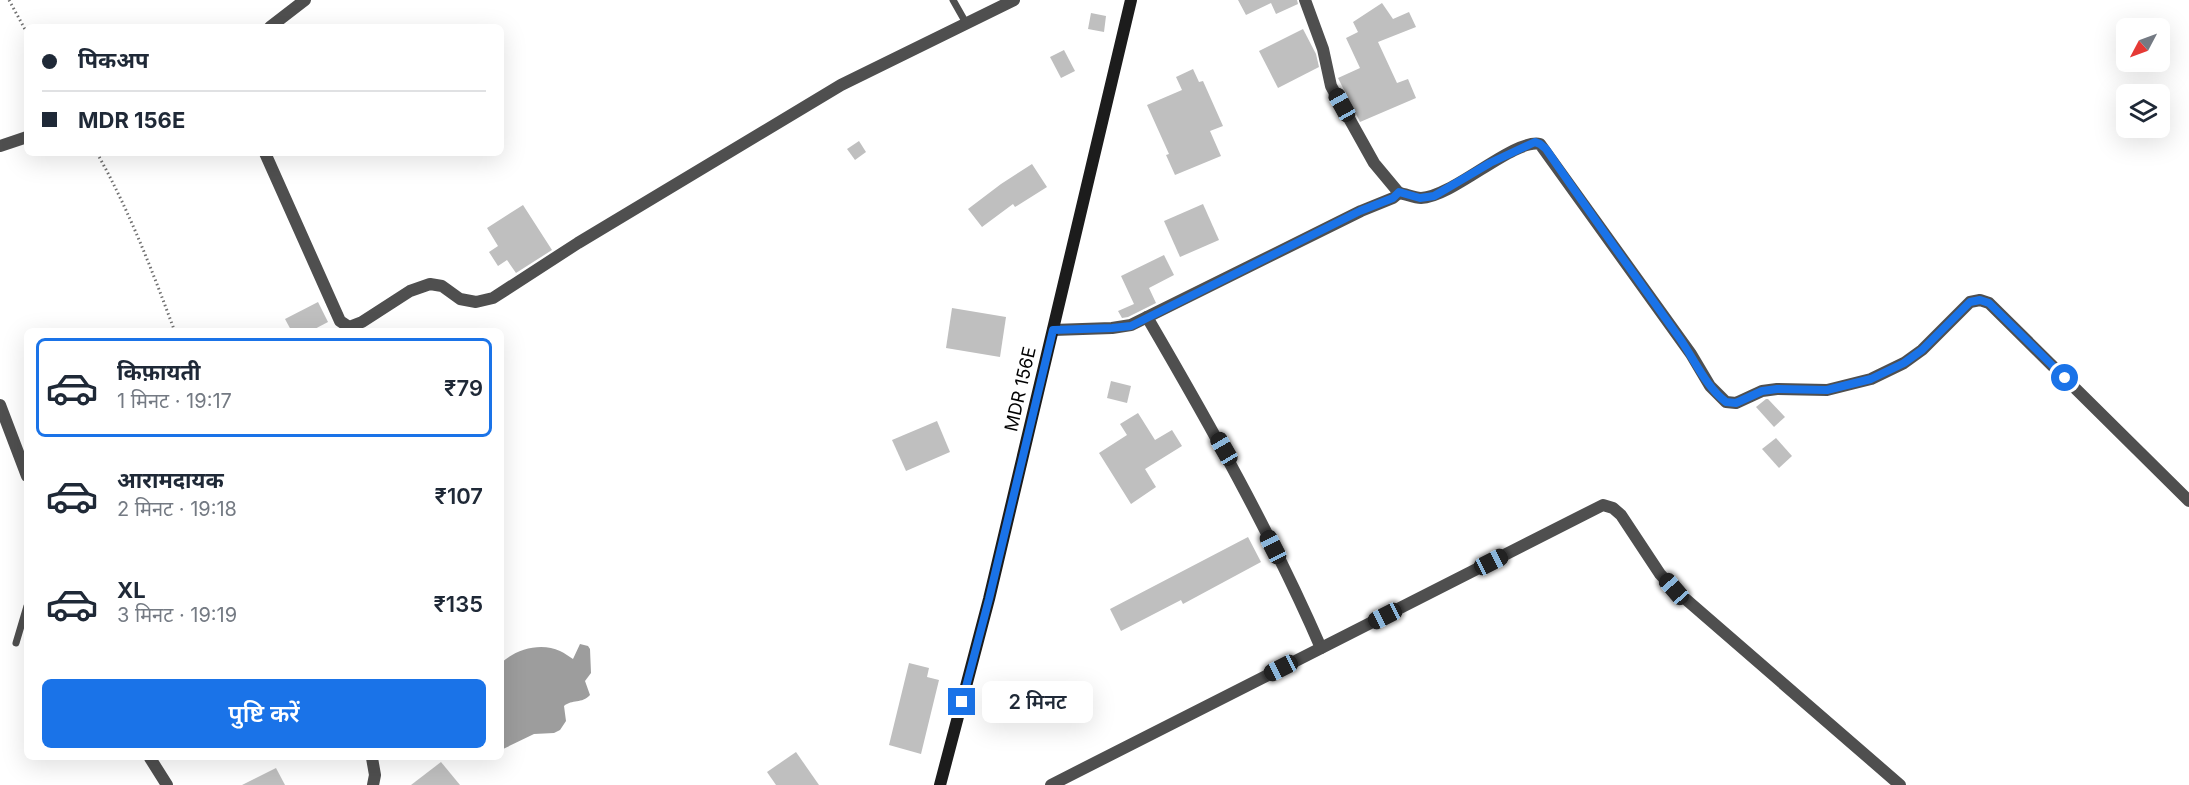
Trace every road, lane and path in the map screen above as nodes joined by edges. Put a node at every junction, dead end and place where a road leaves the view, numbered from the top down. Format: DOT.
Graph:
graph roads {
  1 [pos="9,0"];
  2 [pos="305,0"];
  3 [pos="953,0"];
  4 [pos="1014,0"];
  5 [pos="1131,0"];
  6 [pos="1305,0"];
  7 [pos="966,23"];
  8 [pos="274,24"];
  9 [pos="24,28"];
  10 [pos="24,138"];
  11 [pos="0,146"];
  12 [pos="99,156"];
  13 [pos="266,156"];
  14 [pos="1399,192"];
  15 [pos="1147,317"];
  16 [pos="173,328"];
  17 [pos="348,328"];
  18 [pos="351,328"];
  19 [pos="1053,330"];
  20 [pos="0,405"];
  21 [pos="24,468"];
  22 [pos="2189,501"];
  23 [pos="24,616"];
  24 [pos="16,642"];
  25 [pos="1321,648"];
  26 [pos="151,760"];
  27 [pos="372,760"];
  28 [pos="167,785"];
  29 [pos="373,785"];
  30 [pos="940,785"];
  31 [pos="1051,785"];
  32 [pos="1900,785"];
  1 -- 9 [label="path"];
  2 -- 8 [label="street"];
  3 -- 7 [label="lane"];
  4 -- 7 [label="street"];
  5 -- 19 [label="main road, MDR 156E"];
  6 -- 14 [label="street"];
  7 -- 18 [label="street"];
  10 -- 11 [label="street"];
  12 -- 16 [label="path"];
  13 -- 17 [label="street"];
  14 -- 15 [label="street"];
  14 -- 22 [label="street"];
  15 -- 19 [label="street"];
  15 -- 25 [label="street"];
  19 -- 30 [label="main road, MDR 156E"];
  20 -- 21 [label="street"];
  23 -- 24 [label="lane"];
  25 -- 31 [label="street"];
  25 -- 32 [label="street"];
  26 -- 28 [label="street"];
  27 -- 29 [label="street"];
}
